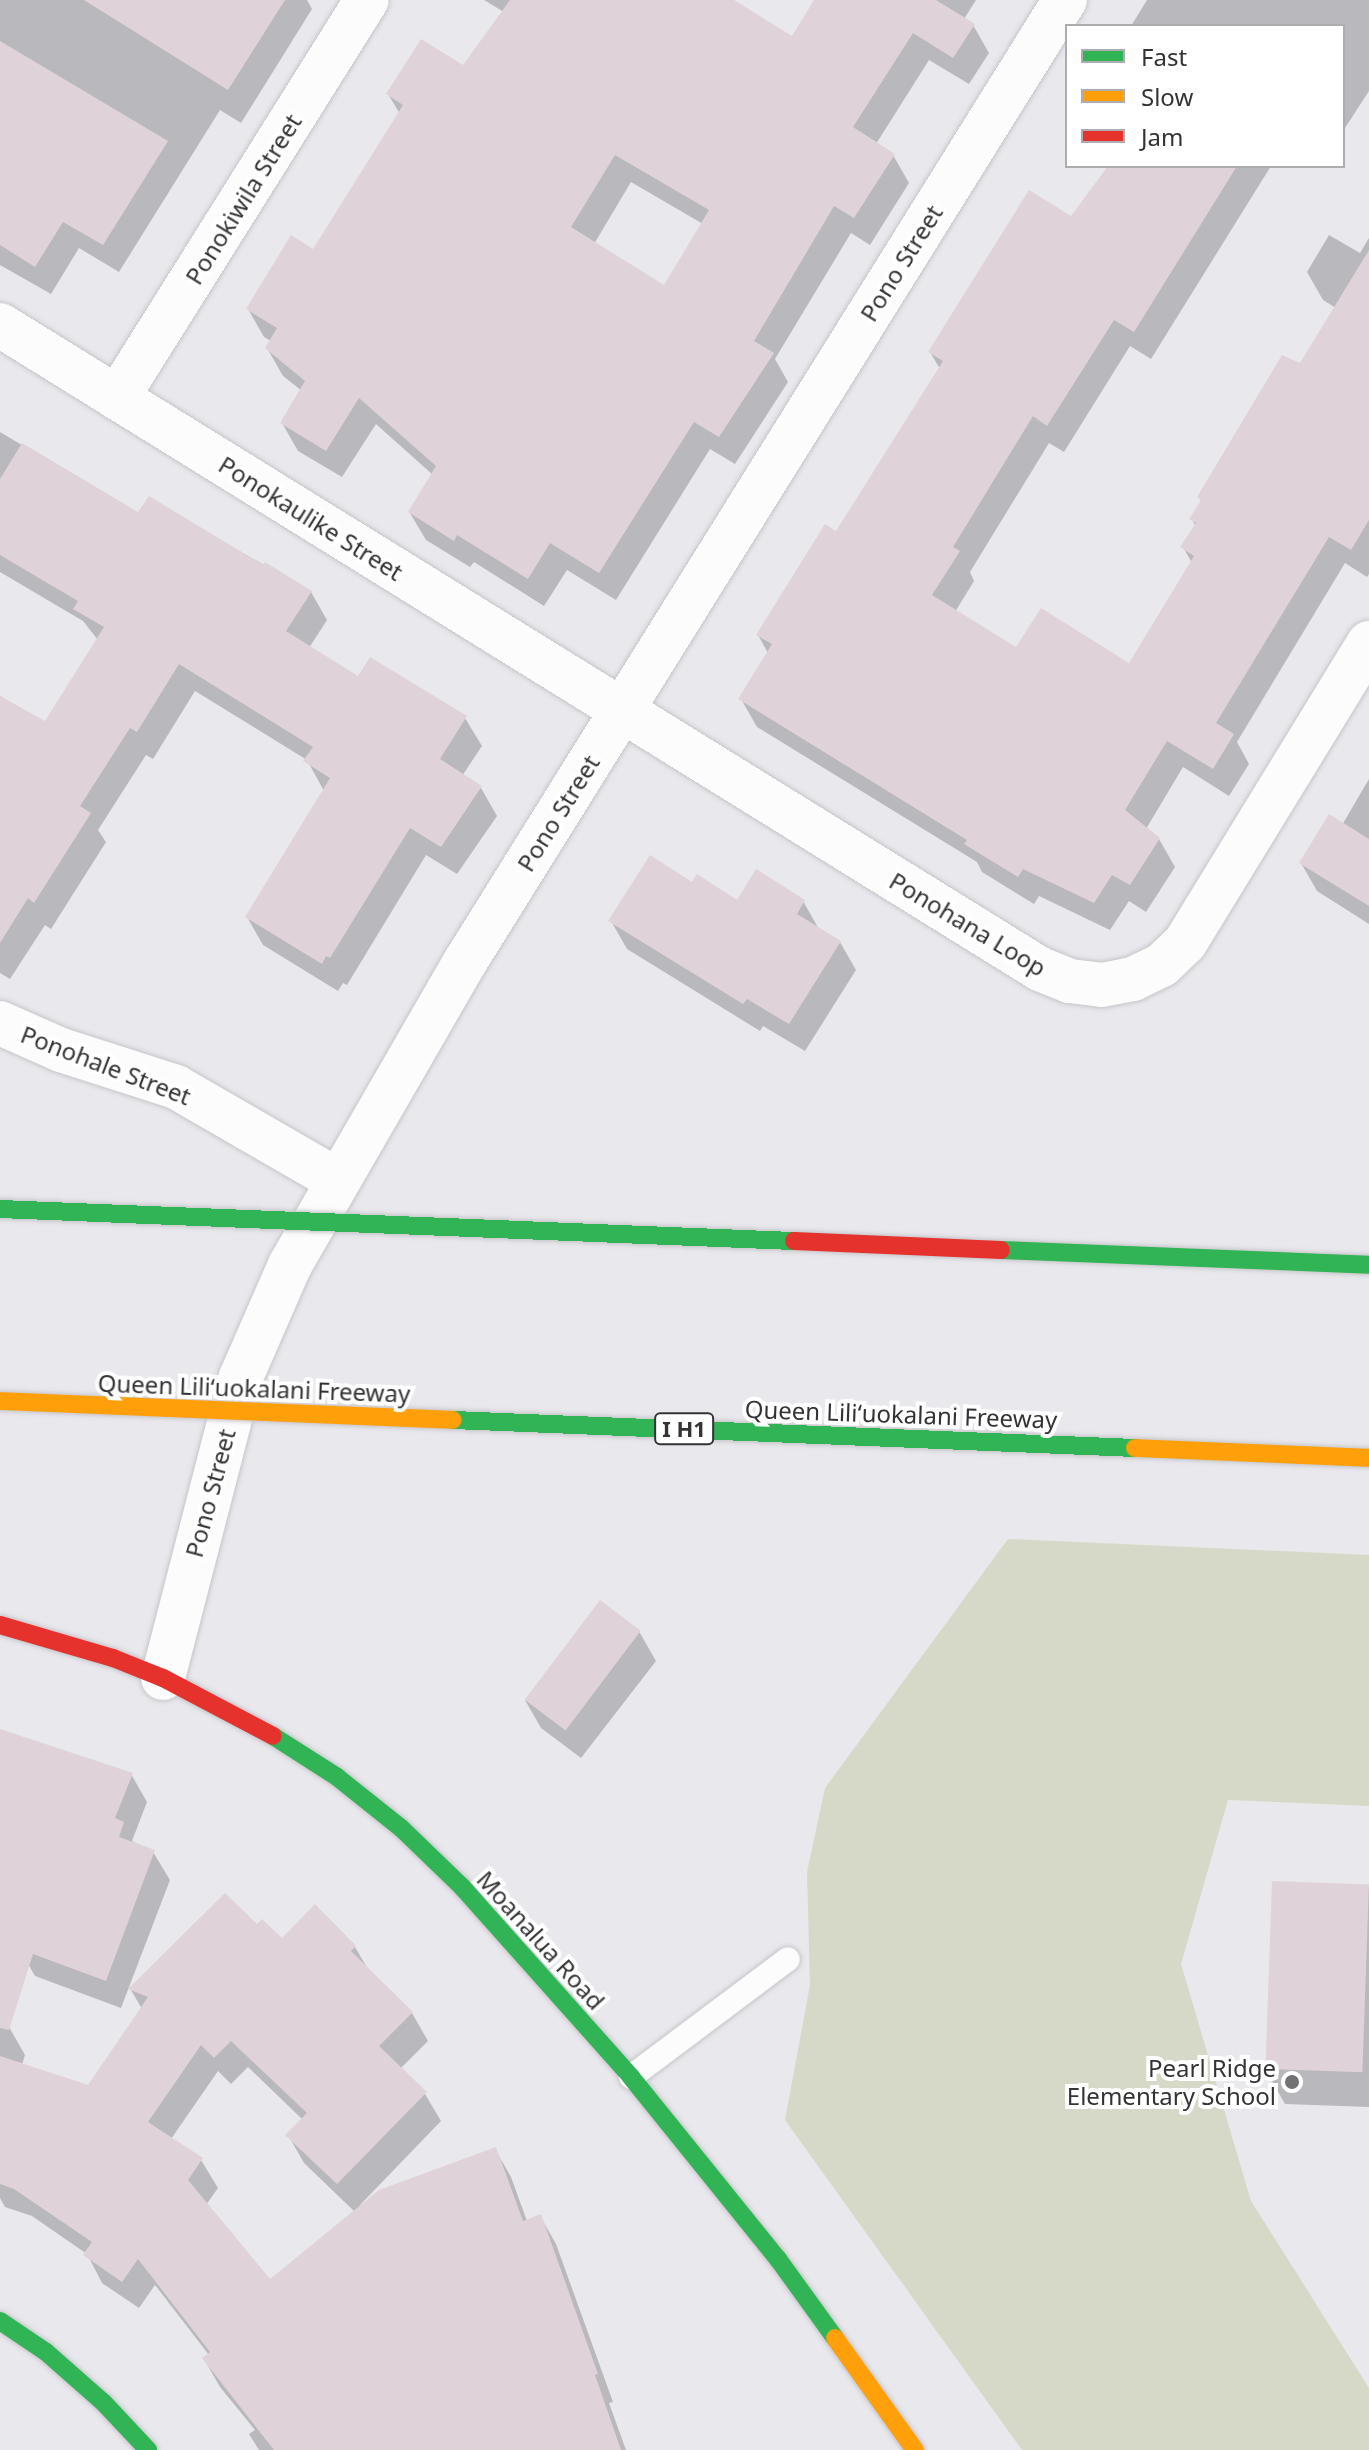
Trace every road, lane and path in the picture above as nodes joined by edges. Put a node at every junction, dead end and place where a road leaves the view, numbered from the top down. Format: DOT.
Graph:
graph roads {
  1 [pos="367,0"];
  2 [pos="1065,0"];
  3 [pos="0,325"];
  4 [pos="117,398"];
  5 [pos="1369,643"];
  6 [pos="622,711"];
  7 [pos="0,1023"];
  8 [pos="337,1180"];
  9 [pos="0,1209"];
  10 [pos="1369,1265"];
  11 [pos="0,1401"];
  12 [pos="1369,1458"];
  13 [pos="0,1625"];
  14 [pos="163,1678"];
  15 [pos="788,1959"];
  16 [pos="631,2077"];
  17 [pos="0,2321"];
  18 [pos="148,2450"];
  19 [pos="915,2450"];
  1 -- 4 [label="street, Ponokiwila Street"];
  2 -- 6 [label="street, Pono Street"];
  3 -- 4 [label="street, Ponokaulike Street"];
  4 -- 6 [label="street, Ponokaulike Street"];
  5 -- 6 [label="street, Ponohana Loop"];
  6 -- 8 [label="street, Pono Street"];
  7 -- 8 [label="street, Ponohale Street"];
  8 -- 14 [label="street, Pono Street"];
  9 -- 10 [label="main road, bridge"];
  11 -- 12 [label="main road, Queen Liliʻuokalani Freeway / I H1, bridge"];
  13 -- 14 [label="main road, Moanalua Road"];
  14 -- 16 [label="main road, Moanalua Road"];
  15 -- 16 [label="lane"];
  16 -- 19 [label="main road, Moanalua Road"];
  17 -- 18 [label="main road"];
}
